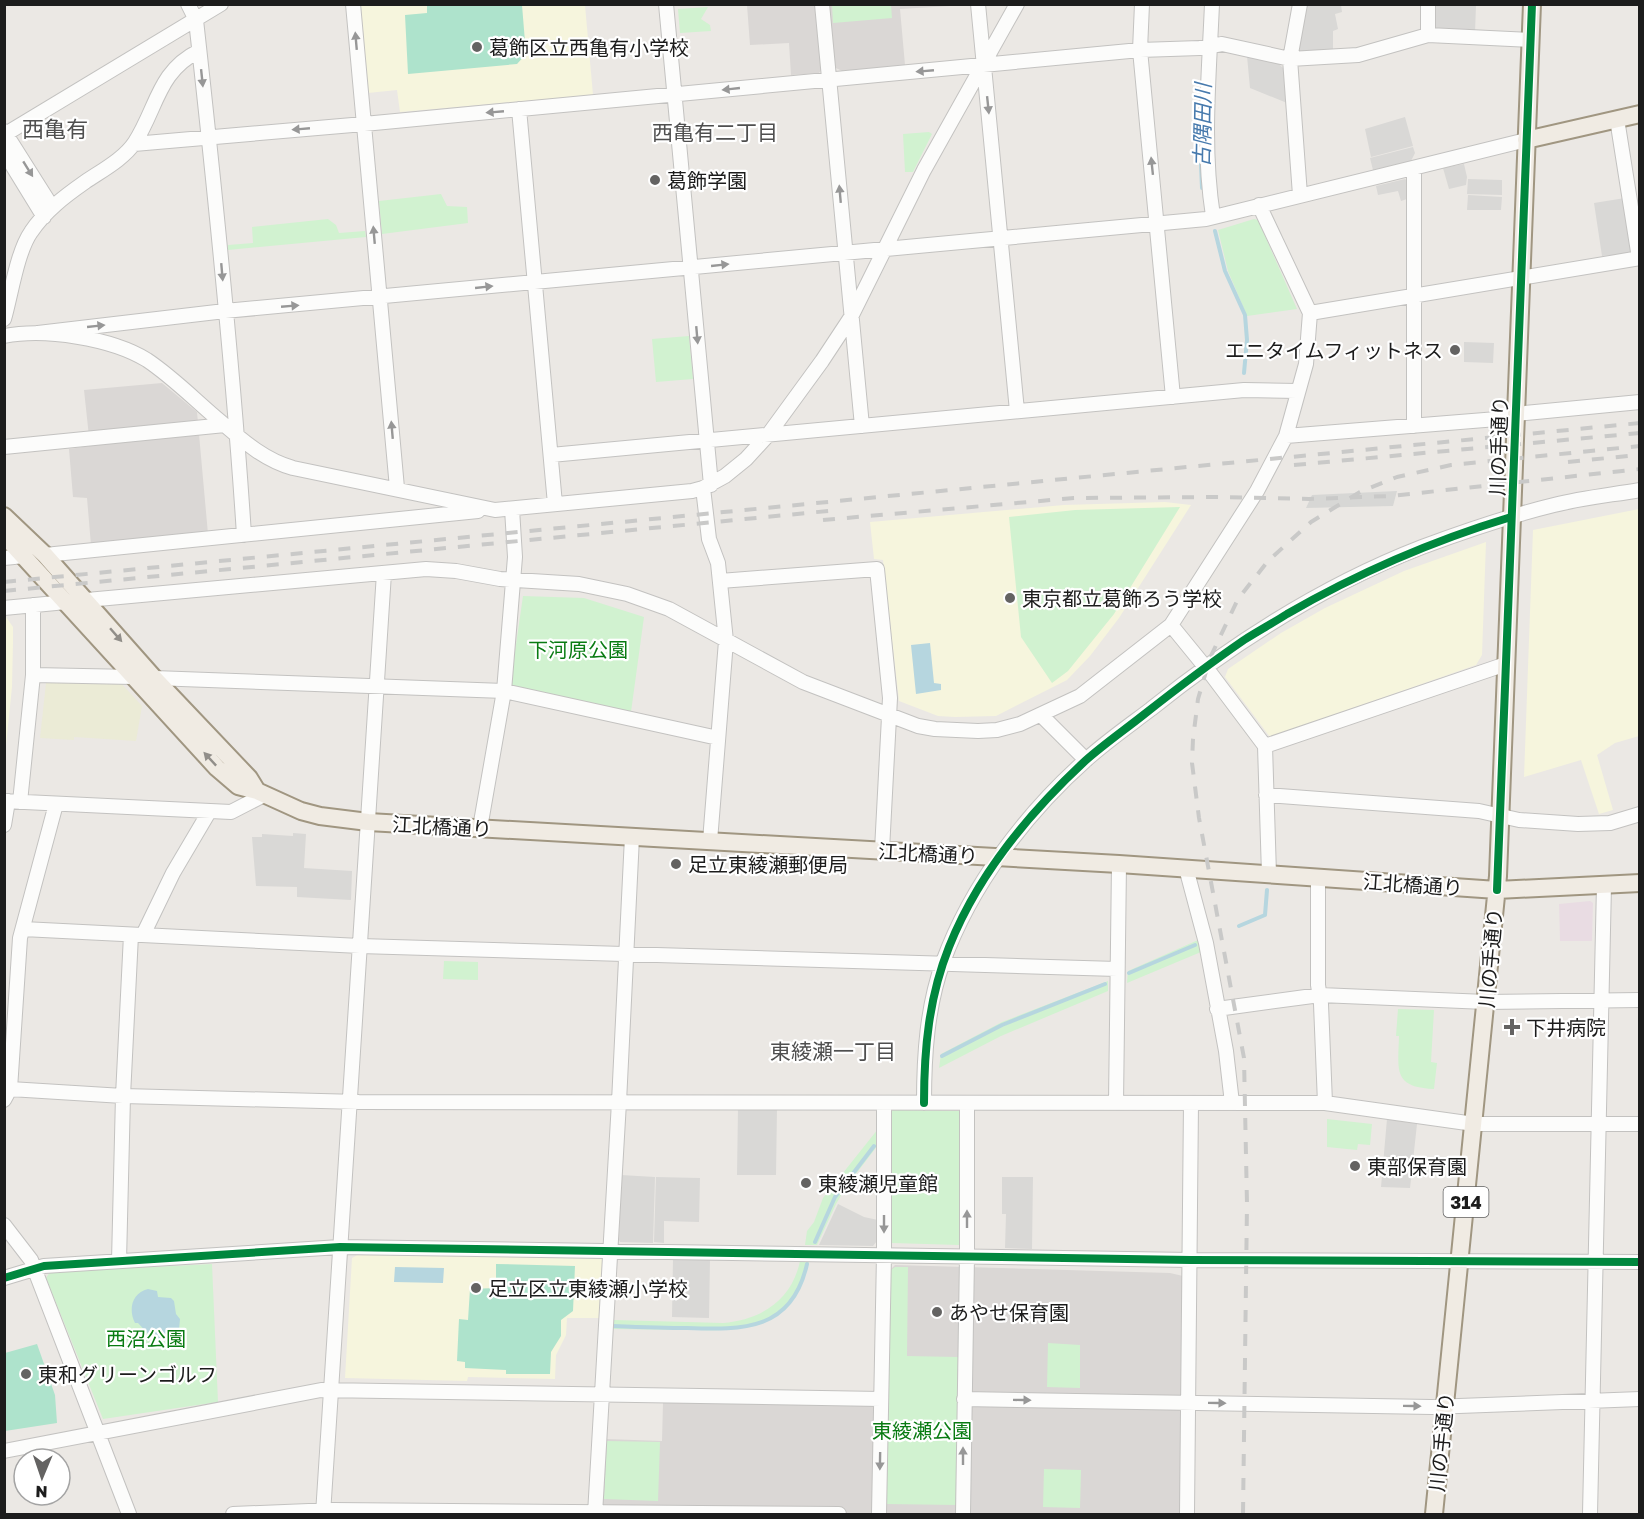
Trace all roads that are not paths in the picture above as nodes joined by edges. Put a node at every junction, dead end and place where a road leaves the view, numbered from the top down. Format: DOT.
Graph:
graph roads {
  1 [pos="188,4"];
  2 [pos="221,4"];
  3 [pos="353,4"];
  4 [pos="666,4"];
  5 [pos="822,4"];
  6 [pos="978,4"];
  7 [pos="1017,4"];
  8 [pos="1142,4"];
  9 [pos="1212,4"];
  10 [pos="1300,4"];
  11 [pos="1428,4"];
  12 [pos="1532,4"];
  13 [pos="196,20"];
  14 [pos="1428,35"];
  15 [pos="1530,40"];
  16 [pos="1210,46"];
  17 [pos="1140,50"];
  18 [pos="199,51"];
  19 [pos="1290,59"];
  20 [pos="984,66"];
  21 [pos="829,80"];
  22 [pos="674,95"];
  23 [pos="519,109"];
  24 [pos="1640,114"];
  25 [pos="1617,119"];
  26 [pos="364,124"];
  27 [pos="5,134"];
  28 [pos="209,137"];
  29 [pos="1526,140"];
  30 [pos="134,144"];
  31 [pos="4,152"];
  32 [pos="1414,168"];
  33 [pos="1300,195"];
  34 [pos="1259,205"];
  35 [pos="48,212"];
  36 [pos="1213,216"];
  37 [pos="1158,224"];
  38 [pos="1002,238"];
  39 [pos="885,250"];
  40 [pos="845,253"];
  41 [pos="1639,258"];
  42 [pos="690,268"];
  43 [pos="1521,279"];
  44 [pos="535,282"];
  45 [pos="1414,295"];
  46 [pos="380,297"];
  47 [pos="7,301"];
  48 [pos="225,311"];
  49 [pos="1310,313"];
  50 [pos="851,317"];
  51 [pos="4,319"];
  52 [pos="38,333"];
  53 [pos="4,336"];
  54 [pos="1297,391"];
  55 [pos="1173,397"];
  56 [pos="1640,402"];
  57 [pos="1017,411"];
  58 [pos="1515,414"];
  59 [pos="225,426"];
  60 [pos="862,426"];
  61 [pos="1414,426"];
  62 [pos="768,435"];
  63 [pos="237,436"];
  64 [pos="1286,436"];
  65 [pos="707,440"];
  66 [pos="4,447"];
  67 [pos="551,455"];
  68 [pos="707,487"];
  69 [pos="397,488"];
  70 [pos="1640,490"];
  71 [pos="555,504"];
  72 [pos="512,509"];
  73 [pos="495,510"];
  74 [pos="4,516"];
  75 [pos="1511,517"];
  76 [pos="4,535"];
  77 [pos="244,535"];
  78 [pos="45,555"];
  79 [pos="24,556"];
  80 [pos="4,558"];
  81 [pos="384,573"];
  82 [pos="513,580"];
  83 [pos="720,581"];
  84 [pos="87,600"];
  85 [pos="66,602"];
  86 [pos="33,605"];
  87 [pos="4,608"];
  88 [pos="1171,625"];
  89 [pos="726,641"];
  90 [pos="1506,664"];
  91 [pos="1206,667"];
  92 [pos="33,675"];
  93 [pos="133,677"];
  94 [pos="154,678"];
  95 [pos="376,685"];
  96 [pos="504,691"];
  97 [pos="889,715"];
  98 [pos="1041,715"];
  99 [pos="718,738"];
  100 [pos="1265,746"];
  101 [pos="1086,760"];
  102 [pos="261,793"];
  103 [pos="1266,795"];
  104 [pos="11,802"];
  105 [pos="56,804"];
  106 [pos="208,812"];
  107 [pos="1500,814"];
  108 [pos="1640,814"];
  109 [pos="368,822"];
  110 [pos="4,825"];
  111 [pos="480,828"];
  112 [pos="632,837"];
  113 [pos="710,841"];
  114 [pos="882,850"];
  115 [pos="1000,857"];
  116 [pos="1119,864"];
  117 [pos="1186,868"];
  118 [pos="1269,874"];
  119 [pos="1317,877"];
  120 [pos="1640,883"];
  121 [pos="1604,885"];
  122 [pos="1497,890"];
  123 [pos="23,929"];
  124 [pos="137,935"];
  125 [pos="360,946"];
  126 [pos="4,950"];
  127 [pos="19,951"];
  128 [pos="627,955"];
  129 [pos="942,964"];
  130 [pos="1116,969"];
  131 [pos="1320,995"];
  132 [pos="1602,1000"];
  133 [pos="1640,1000"];
  134 [pos="1486,1002"];
  135 [pos="1217,1009"];
  136 [pos="8,1069"];
  137 [pos="7,1095"];
  138 [pos="123,1096"];
  139 [pos="924,1100"];
  140 [pos="350,1102"];
  141 [pos="619,1102"];
  142 [pos="884,1103"];
  143 [pos="1191,1103"];
  144 [pos="1232,1103"];
  145 [pos="1325,1103"];
  146 [pos="967,1104"];
  147 [pos="1116,1104"];
  148 [pos="1474,1124"];
  149 [pos="1599,1124"];
  150 [pos="1640,1124"];
  151 [pos="4,1225"];
  152 [pos="340,1247"];
  153 [pos="610,1250"];
  154 [pos="884,1255"];
  155 [pos="967,1256"];
  156 [pos="1191,1260"];
  157 [pos="119,1261"];
  158 [pos="1460,1262"];
  159 [pos="1596,1262"];
  160 [pos="1640,1262"];
  161 [pos="34,1268"];
  162 [pos="4,1278"];
  163 [pos="332,1391"];
  164 [pos="602,1395"];
  165 [pos="881,1399"];
  166 [pos="964,1399"];
  167 [pos="1640,1399"];
  168 [pos="1593,1400"];
  169 [pos="1189,1403"];
  170 [pos="1445,1406"];
  171 [pos="97,1433"];
  172 [pos="4,1451"];
  173 [pos="323,1512"];
  174 [pos="595,1513"];
  175 [pos="129,1515"];
  176 [pos="233,1515"];
  177 [pos="839,1515"];
  178 [pos="879,1515"];
  179 [pos="963,1515"];
  180 [pos="1187,1515"];
  181 [pos="1434,1515"];
  182 [pos="1590,1515"];
  1 -- 13 [label="street"];
  2 -- 13 [label="street"];
  26 -- 3 [label="street, one-way"];
  4 -- 22 [label="street"];
  5 -- 21 [label="street"];
  6 -- 20 [label="street"];
  7 -- 20 [label="street"];
  8 -- 17 [label="street"];
  9 -- 16 [label="street"];
  10 -- 19 [label="street"];
  11 -- 14 [label="street"];
  12 -- 15 [label="main road, 川の手通り / 314"];
  13 -- 18 [label="street"];
  13 -- 27 [label="street"];
  14 -- 15 [label="street"];
  14 -- 19 [label="street"];
  15 -- 29 [label="main road, 川の手通り / 314"];
  16 -- 17 [label="street"];
  16 -- 19 [label="street"];
  16 -- 36 [label="street"];
  17 -- 20 [label="street"];
  37 -- 17 [label="street, one-way"];
  18 -- 28 [label="street, one-way"];
  18 -- 30 [label="street"];
  19 -- 33 [label="street"];
  20 -- 21 [label="street, one-way"];
  20 -- 38 [label="street, one-way"];
  20 -- 39 [label="street"];
  21 -- 22 [label="street, one-way"];
  40 -- 21 [label="street, one-way"];
  22 -- 23 [label="street"];
  22 -- 42 [label="street"];
  23 -- 26 [label="street, one-way"];
  23 -- 44 [label="street"];
  24 -- 25 [label="main road"];
  25 -- 29 [label="main road"];
  25 -- 41 [label="street"];
  26 -- 28 [label="street, one-way"];
  46 -- 26 [label="street, one-way"];
  27 -- 35 [label="street, one-way"];
  28 -- 30 [label="street"];
  28 -- 48 [label="street, one-way"];
  29 -- 32 [label="street"];
  29 -- 43 [label="main road, 川の手通り / 314"];
  30 -- 35 [label="street"];
  31 -- 35 [label="street"];
  32 -- 33 [label="street"];
  32 -- 45 [label="street"];
  33 -- 34 [label="street"];
  34 -- 36 [label="street"];
  34 -- 49 [label="street"];
  35 -- 47 [label="street"];
  36 -- 37 [label="street"];
  37 -- 38 [label="street"];
  37 -- 55 [label="street"];
  38 -- 39 [label="street"];
  38 -- 57 [label="street"];
  39 -- 40 [label="street"];
  39 -- 50 [label="street"];
  42 -- 40 [label="street, one-way"];
  40 -- 50 [label="street"];
  41 -- 43 [label="street"];
  42 -- 44 [label="street"];
  42 -- 65 [label="street, one-way"];
  43 -- 45 [label="street"];
  43 -- 58 [label="main road, 川の手通り / 314"];
  46 -- 44 [label="street, one-way"];
  44 -- 67 [label="street"];
  45 -- 49 [label="street"];
  45 -- 61 [label="street"];
  48 -- 46 [label="street, one-way"];
  69 -- 46 [label="street, one-way"];
  47 -- 51 [label="street"];
  52 -- 48 [label="street, one-way"];
  48 -- 63 [label="street"];
  49 -- 54 [label="street"];
  50 -- 60 [label="street"];
  50 -- 62 [label="street"];
  52 -- 53 [label="street"];
  52 -- 59 [label="street"];
  54 -- 55 [label="street"];
  54 -- 64 [label="street"];
  55 -- 57 [label="street"];
  56 -- 58 [label="street"];
  57 -- 60 [label="street"];
  58 -- 61 [label="street"];
  58 -- 75 [label="main road, 川の手通り / 314"];
  59 -- 63 [label="street"];
  59 -- 66 [label="street"];
  60 -- 62 [label="street"];
  61 -- 64 [label="street"];
  62 -- 65 [label="street"];
  62 -- 68 [label="street"];
  63 -- 69 [label="street"];
  63 -- 77 [label="street"];
  64 -- 88 [label="street"];
  65 -- 67 [label="street"];
  65 -- 68 [label="street"];
  67 -- 71 [label="street"];
  68 -- 71 [label="street"];
  68 -- 83 [label="street"];
  69 -- 73 [label="street"];
  70 -- 75 [label="street"];
  71 -- 72 [label="street"];
  72 -- 73 [label="street"];
  72 -- 82 [label="street"];
  73 -- 77 [label="street"];
  74 -- 78 [label="main road, 江北橋通り"];
  75 -- 90 [label="main road, 川の手通り / 314"];
  75 -- 91 [label="street"];
  76 -- 79 [label="main road, 江北橋通り"];
  77 -- 78 [label="street"];
  78 -- 84 [label="main road, 江北橋通り"];
  79 -- 80 [label="street"];
  79 -- 85 [label="main road, 江北橋通り"];
  81 -- 82 [label="street"];
  81 -- 84 [label="street"];
  81 -- 95 [label="street"];
  82 -- 89 [label="street"];
  82 -- 96 [label="street"];
  83 -- 89 [label="street"];
  83 -- 97 [label="street"];
  84 -- 94 [label="main road, 江北橋通り, one-way"];
  85 -- 86 [label="street"];
  85 -- 93 [label="main road, 江北橋通り"];
  86 -- 87 [label="street"];
  86 -- 92 [label="street"];
  88 -- 91 [label="street"];
  88 -- 98 [label="street"];
  89 -- 97 [label="street"];
  89 -- 99 [label="street"];
  90 -- 100 [label="street"];
  90 -- 107 [label="main road, 川の手通り / 314"];
  91 -- 100 [label="street"];
  91 -- 101 [label="street"];
  92 -- 93 [label="street"];
  92 -- 104 [label="street"];
  102 -- 93 [label="main road, 江北橋通り, one-way"];
  94 -- 95 [label="street"];
  94 -- 102 [label="main road, 江北橋通り"];
  95 -- 96 [label="street"];
  95 -- 109 [label="street"];
  96 -- 99 [label="street"];
  96 -- 111 [label="street"];
  97 -- 98 [label="street"];
  97 -- 114 [label="street"];
  98 -- 101 [label="street"];
  99 -- 113 [label="street"];
  100 -- 103 [label="street"];
  101 -- 115 [label="street"];
  102 -- 106 [label="street"];
  102 -- 109 [label="main road, 江北橋通り"];
  103 -- 107 [label="street"];
  103 -- 118 [label="street"];
  104 -- 105 [label="street"];
  104 -- 110 [label="street"];
  105 -- 106 [label="street"];
  105 -- 123 [label="street"];
  106 -- 124 [label="street"];
  107 -- 108 [label="street"];
  107 -- 122 [label="main road, 川の手通り / 314"];
  109 -- 111 [label="main road, 江北橋通り"];
  109 -- 125 [label="street"];
  111 -- 112 [label="main road, 江北橋通り"];
  112 -- 113 [label="main road, 江北橋通り"];
  112 -- 128 [label="street"];
  113 -- 114 [label="main road, 江北橋通り"];
  114 -- 115 [label="main road, 江北橋通り"];
  115 -- 116 [label="main road, 江北橋通り"];
  115 -- 129 [label="street"];
  116 -- 117 [label="main road, 江北橋通り"];
  116 -- 130 [label="street"];
  117 -- 118 [label="main road, 江北橋通り"];
  117 -- 135 [label="street"];
  118 -- 119 [label="main road, 江北橋通り"];
  119 -- 122 [label="main road, 江北橋通り"];
  119 -- 131 [label="street"];
  120 -- 121 [label="main road, 江北橋通り"];
  121 -- 122 [label="main road, 江北橋通り"];
  121 -- 132 [label="street"];
  122 -- 134 [label="main road, 川の手通り / 314"];
  123 -- 124 [label="street"];
  123 -- 127 [label="street"];
  124 -- 125 [label="street"];
  124 -- 138 [label="street"];
  125 -- 128 [label="street"];
  125 -- 140 [label="street"];
  126 -- 127 [label="street"];
  127 -- 136 [label="street"];
  128 -- 129 [label="street"];
  128 -- 141 [label="street"];
  129 -- 130 [label="street"];
  129 -- 139 [label="street"];
  130 -- 147 [label="street"];
  131 -- 134 [label="street"];
  131 -- 135 [label="street"];
  131 -- 145 [label="street"];
  132 -- 133 [label="street"];
  132 -- 134 [label="street"];
  132 -- 149 [label="street"];
  134 -- 148 [label="main road, 川の手通り / 314"];
  135 -- 144 [label="street"];
  136 -- 137 [label="street"];
  137 -- 138 [label="street"];
  138 -- 140 [label="street"];
  138 -- 157 [label="street"];
  139 -- 142 [label="street"];
  139 -- 146 [label="street"];
  140 -- 141 [label="street"];
  140 -- 152 [label="street"];
  141 -- 142 [label="street"];
  141 -- 153 [label="street"];
  142 -- 154 [label="street, one-way"];
  143 -- 144 [label="street"];
  143 -- 147 [label="street"];
  143 -- 156 [label="street"];
  144 -- 145 [label="street"];
  145 -- 148 [label="street"];
  146 -- 147 [label="street"];
  155 -- 146 [label="street, one-way"];
  148 -- 149 [label="street"];
  148 -- 158 [label="main road, 川の手通り / 314"];
  149 -- 150 [label="street"];
  149 -- 159 [label="street"];
  151 -- 161 [label="street"];
  152 -- 153 [label="street"];
  152 -- 157 [label="street"];
  152 -- 163 [label="street"];
  153 -- 154 [label="street"];
  153 -- 164 [label="street"];
  154 -- 155 [label="street"];
  154 -- 165 [label="street"];
  155 -- 156 [label="street"];
  155 -- 166 [label="street"];
  156 -- 158 [label="street"];
  156 -- 169 [label="street"];
  157 -- 161 [label="street"];
  158 -- 159 [label="street"];
  158 -- 170 [label="main road, 川の手通り / 314"];
  159 -- 160 [label="street"];
  159 -- 168 [label="street"];
  161 -- 162 [label="street"];
  161 -- 171 [label="street"];
  163 -- 164 [label="street"];
  163 -- 171 [label="street"];
  163 -- 173 [label="street"];
  164 -- 165 [label="street"];
  164 -- 174 [label="street"];
  165 -- 178 [label="street, one-way"];
  166 -- 169 [label="street, one-way"];
  179 -- 166 [label="street, one-way"];
  167 -- 168 [label="street"];
  168 -- 170 [label="street"];
  168 -- 182 [label="street"];
  169 -- 170 [label="street, one-way"];
  169 -- 180 [label="street"];
  170 -- 181 [label="main road, 川の手通り / 314"];
  171 -- 172 [label="street"];
  171 -- 175 [label="street"];
  173 -- 174 [label="street"];
  173 -- 176 [label="street"];
  174 -- 177 [label="street"];
}
